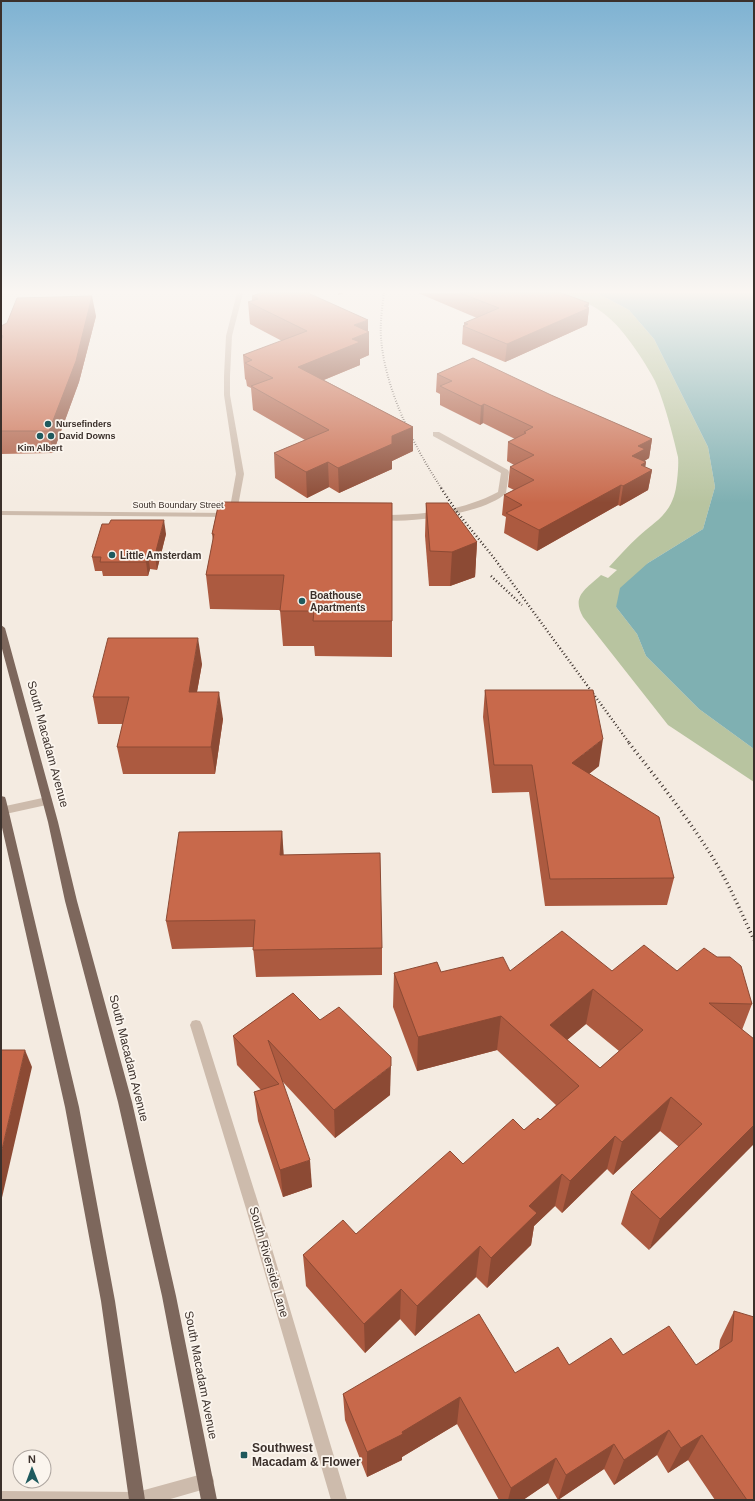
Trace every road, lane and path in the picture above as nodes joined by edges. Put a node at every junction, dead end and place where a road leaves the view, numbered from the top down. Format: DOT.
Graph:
graph roads {
  1 [pos="228,363"];
  2 [pos="436,434"];
  3 [pos="1,513"];
  4 [pos="371,517"];
  5 [pos="1,628"];
  6 [pos="47,801"];
  7 [pos="2,807"];
  8 [pos="196,1026"];
  9 [pos="206,1481"];
  10 [pos="1,1499"];
  11 [pos="137,1500"];
  12 [pos="209,1500"];
  13 [pos="339,1500"];
  1 -- 3 [label="street, South Boundary Street"];
  2 -- 4 [label="street"];
  5 -- 6 [label="main road, South Macadam Avenue"];
  6 -- 7 [label="street"];
  6 -- 9 [label="main road, South Macadam Avenue"];
  7 -- 11 [label="main road"];
  8 -- 13 [label="street, South Riverside Lane"];
  9 -- 11 [label="street"];
  9 -- 12 [label="main road, South Macadam Avenue"];
  10 -- 11 [label="street"];
}
